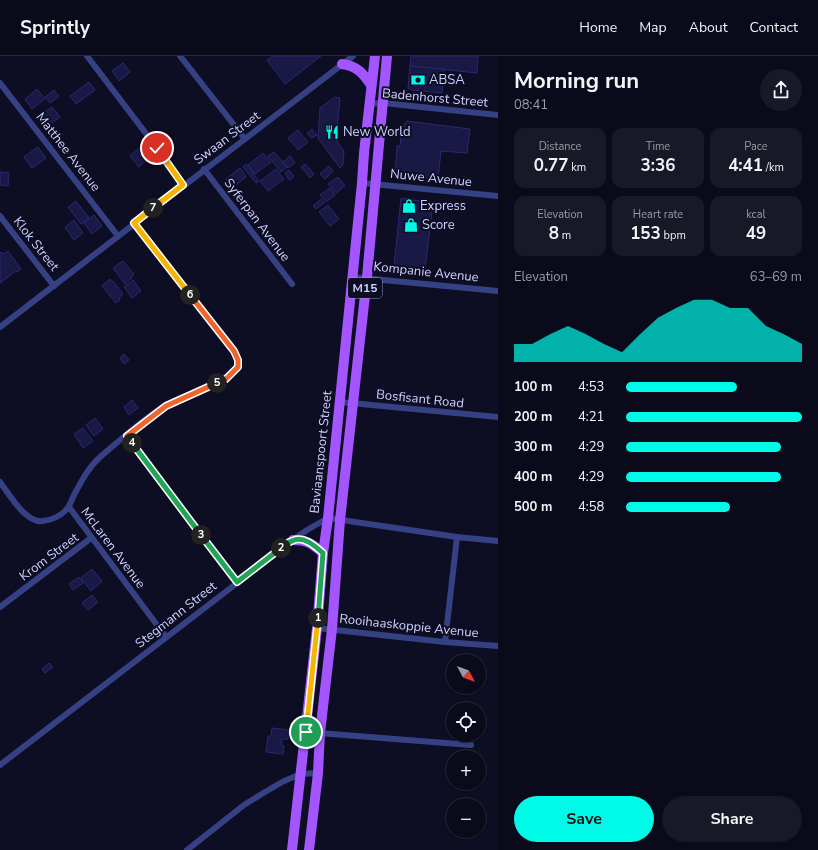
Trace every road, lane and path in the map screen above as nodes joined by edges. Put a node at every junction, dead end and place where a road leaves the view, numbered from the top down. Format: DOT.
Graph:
graph roads {
  1 [pos="87,56"];
  2 [pos="180,56"];
  3 [pos="353,56"];
  4 [pos="375,56"];
  5 [pos="387,56"];
  6 [pos="342,64"];
  7 [pos="0,83"];
  8 [pos="371,85"];
  9 [pos="383,103"];
  10 [pos="369,104"];
  11 [pos="498,115"];
  12 [pos="245,139"];
  13 [pos="204,169"];
  14 [pos="362,183"];
  15 [pos="376,184"];
  16 [pos="183,185"];
  17 [pos="498,196"];
  18 [pos="0,216"];
  19 [pos="134,223"];
  20 [pos="118,236"];
  21 [pos="352,277"];
  22 [pos="367,277"];
  23 [pos="292,284"];
  24 [pos="54,286"];
  25 [pos="498,290"];
  26 [pos="0,327"];
  27 [pos="340,402"];
  28 [pos="353,403"];
  29 [pos="498,417"];
  30 [pos="127,436"];
  31 [pos="0,482"];
  32 [pos="69,507"];
  33 [pos="328,518"];
  34 [pos="340,520"];
  35 [pos="457,537"];
  36 [pos="91,538"];
  37 [pos="293,540"];
  38 [pos="498,541"];
  39 [pos="323,553"];
  40 [pos="237,582"];
  41 [pos="0,607"];
  42 [pos="317,628"];
  43 [pos="332,629"];
  44 [pos="166,637"];
  45 [pos="445,642"];
  46 [pos="498,646"];
  47 [pos="306,732"];
  48 [pos="320,733"];
  49 [pos="471,745"];
  50 [pos="0,765"];
  51 [pos="318,773"];
  52 [pos="301,774"];
  53 [pos="187,850"];
  54 [pos="292,850"];
  55 [pos="309,850"];
  1 -- 16 [label="street"];
  2 -- 12 [label="street"];
  3 -- 6 [label="street, Swaan Street"];
  4 -- 8 [label="main road, Baviaanspoort Street / M15"];
  5 -- 9 [label="main road, Baviaanspoort Street / M15"];
  6 -- 8 [label="main road"];
  6 -- 12 [label="street, Swaan Street"];
  7 -- 20 [label="street, Matthee Avenue"];
  8 -- 10 [label="main road, Baviaanspoort Street / M15"];
  9 -- 10 [label="street, Badenhorst Street"];
  9 -- 11 [label="street, Badenhorst Street"];
  9 -- 15 [label="main road, Baviaanspoort Street / M15"];
  10 -- 14 [label="main road, Baviaanspoort Street / M15"];
  12 -- 13 [label="street, Swaan Street"];
  13 -- 16 [label="street, Swaan Street"];
  13 -- 23 [label="street, Syferpan Avenue"];
  14 -- 15 [label="street, Nuwe Avenue"];
  14 -- 21 [label="main road, Baviaanspoort Street / M15"];
  15 -- 17 [label="street, Nuwe Avenue"];
  15 -- 22 [label="main road, Baviaanspoort Street / M15"];
  16 -- 19 [label="street, Swaan Street"];
  18 -- 24 [label="street, Klok Street"];
  19 -- 20 [label="street, Swaan Street"];
  19 -- 30 [label="street"];
  20 -- 24 [label="street, Swaan Street"];
  21 -- 22 [label="street, Kompanie Avenue"];
  21 -- 27 [label="main road, Baviaanspoort Street / M15"];
  22 -- 25 [label="street, Kompanie Avenue"];
  22 -- 28 [label="main road, Baviaanspoort Street / M15"];
  24 -- 26 [label="street, Swaan Street"];
  27 -- 28 [label="street, Bosfisant Road"];
  27 -- 33 [label="main road, Baviaanspoort Street / M15"];
  28 -- 29 [label="street, Bosfisant Road"];
  28 -- 34 [label="main road, Baviaanspoort Street / M15"];
  30 -- 32 [label="street"];
  30 -- 40 [label="street"];
  31 -- 32 [label="street, McLaren Avenue"];
  32 -- 36 [label="street, McLaren Avenue"];
  33 -- 34 [label="street"];
  33 -- 37 [label="street, Stegmann Street"];
  33 -- 39 [label="main road, Baviaanspoort Street / M15"];
  34 -- 35 [label="street"];
  34 -- 43 [label="main road, Baviaanspoort Street / M15"];
  35 -- 38 [label="street"];
  35 -- 45 [label="street"];
  36 -- 41 [label="street, Krom Street"];
  36 -- 44 [label="street, McLaren Avenue"];
  37 -- 39 [label="main road"];
  37 -- 40 [label="street, Stegmann Street"];
  39 -- 42 [label="main road, Baviaanspoort Street / M15"];
  40 -- 44 [label="street, Stegmann Street"];
  42 -- 43 [label="street, Rooihaaskoppie Avenue"];
  42 -- 47 [label="main road, Baviaanspoort Street / M15"];
  43 -- 45 [label="street, Rooihaaskoppie Avenue"];
  43 -- 48 [label="main road, Baviaanspoort Street / M15"];
  44 -- 50 [label="street, Stegmann Street"];
  45 -- 46 [label="street, Rooihaaskoppie Avenue"];
  47 -- 48 [label="street"];
  47 -- 52 [label="main road, Baviaanspoort Street / M15"];
  48 -- 49 [label="street"];
  48 -- 51 [label="main road, Baviaanspoort Street / M15"];
  51 -- 52 [label="street"];
  51 -- 55 [label="main road, Baviaanspoort Street / M15"];
  52 -- 53 [label="street"];
  52 -- 54 [label="main road, Baviaanspoort Street / M15"];
}
